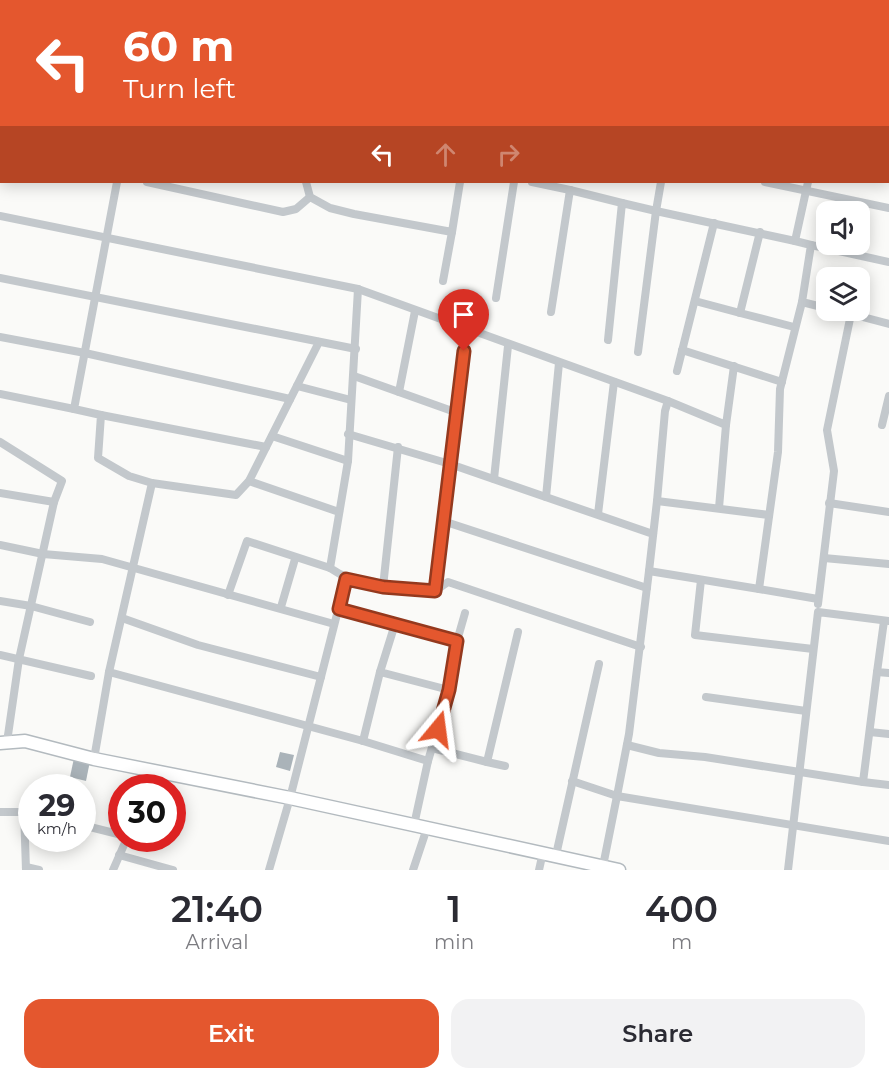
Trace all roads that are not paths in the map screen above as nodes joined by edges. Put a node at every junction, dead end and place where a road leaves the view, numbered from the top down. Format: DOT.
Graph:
graph roads {
  1 [pos="117,183"];
  2 [pos="152,183"];
  3 [pos="306,183"];
  4 [pos="460,183"];
  5 [pos="514,183"];
  6 [pos="537,183"];
  7 [pos="661,183"];
  8 [pos="769,183"];
  9 [pos="808,183"];
  10 [pos="570,190"];
  11 [pos="805,192"];
  12 [pos="310,197"];
  13 [pos="622,203"];
  14 [pos="889,208"];
  15 [pos="656,211"];
  16 [pos="0,216"];
  17 [pos="714,222"];
  18 [pos="452,232"];
  19 [pos="760,232"];
  20 [pos="105,236"];
  21 [pos="795,241"];
  22 [pos="811,245"];
  23 [pos="889,262"];
  24 [pos="0,278"];
  25 [pos="443,281"];
  26 [pos="358,290"];
  27 [pos="94,297"];
  28 [pos="496,298"];
  29 [pos="695,301"];
  30 [pos="802,302"];
  31 [pos="816,306"];
  32 [pos="415,311"];
  33 [pos="551,312"];
  34 [pos="740,313"];
  35 [pos="870,320"];
  36 [pos="850,321"];
  37 [pos="889,324"];
  38 [pos="794,327"];
  39 [pos="467,330"];
  40 [pos="0,337"];
  41 [pos="608,339"];
  42 [pos="319,342"];
  43 [pos="508,346"];
  44 [pos="356,349"];
  45 [pos="682,350"];
  46 [pos="638,352"];
  47 [pos="84,353"];
  48 [pos="559,363"];
  49 [pos="734,366"];
  50 [pos="677,371"];
  51 [pos="354,376"];
  52 [pos="614,382"];
  53 [pos="782,382"];
  54 [pos="297,386"];
  55 [pos="399,392"];
  56 [pos="0,393"];
  57 [pos="889,396"];
  58 [pos="290,399"];
  59 [pos="351,400"];
  60 [pos="668,401"];
  61 [pos="74,409"];
  62 [pos="455,412"];
  63 [pos="101,415"];
  64 [pos="726,425"];
  65 [pos="882,425"];
  66 [pos="348,434"];
  67 [pos="272,436"];
  68 [pos="0,442"];
  69 [pos="266,447"];
  70 [pos="398,447"];
  71 [pos="348,461"];
  72 [pos="450,464"];
  73 [pos="494,480"];
  74 [pos="249,481"];
  75 [pos="152,483"];
  76 [pos="0,493"];
  77 [pos="546,497"];
  78 [pos="657,501"];
  79 [pos="54,502"];
  80 [pos="829,503"];
  81 [pos="719,508"];
  82 [pos="339,512"];
  83 [pos="889,512"];
  84 [pos="598,514"];
  85 [pos="769,515"];
  86 [pos="443,521"];
  87 [pos="653,534"];
  88 [pos="0,545"];
  89 [pos="43,554"];
  90 [pos="824,558"];
  91 [pos="295,559"];
  92 [pos="889,564"];
  93 [pos="330,568"];
  94 [pos="135,569"];
  95 [pos="650,572"];
  96 [pos="346,579"];
  97 [pos="701,580"];
  98 [pos="383,587"];
  99 [pos="647,588"];
  100 [pos="759,589"];
  101 [pos="435,591"];
  102 [pos="228,595"];
  103 [pos="818,599"];
  104 [pos="0,602"];
  105 [pos="31,606"];
  106 [pos="280,607"];
  107 [pos="339,609"];
  108 [pos="818,612"];
  109 [pos="465,613"];
  110 [pos="122,618"];
  111 [pos="886,621"];
  112 [pos="90,622"];
  113 [pos="334,624"];
  114 [pos="395,624"];
  115 [pos="518,632"];
  116 [pos="457,641"];
  117 [pos="640,647"];
  118 [pos="813,649"];
  119 [pos="0,655"];
  120 [pos="19,659"];
  121 [pos="599,664"];
  122 [pos="109,672"];
  123 [pos="380,672"];
  124 [pos="877,672"];
  125 [pos="889,673"];
  126 [pos="91,676"];
  127 [pos="321,677"];
  128 [pos="449,690"];
  129 [pos="706,697"];
  130 [pos="806,711"];
  131 [pos="309,726"];
  132 [pos="870,732"];
  133 [pos="889,734"];
  134 [pos="363,741"];
  135 [pos="4,742"];
  136 [pos="627,745"];
  137 [pos="432,748"];
  138 [pos="94,759"];
  139 [pos="428,761"];
  140 [pos="487,762"];
  141 [pos="505,766"];
  142 [pos="798,771"];
  143 [pos="163,772"];
  144 [pos="572,781"];
  145 [pos="863,782"];
  146 [pos="889,785"];
  147 [pos="617,796"];
  148 [pos="290,798"];
  149 [pos="18,811"];
  150 [pos="0,812"];
  151 [pos="414,825"];
  152 [pos="793,826"];
  153 [pos="427,828"];
  154 [pos="889,841"];
  155 [pos="27,852"];
  156 [pos="120,852"];
  157 [pos="543,852"];
  158 [pos="119,855"];
  159 [pos="556,855"];
  160 [pos="603,866"];
  161 [pos="26,869"];
  162 [pos="39,870"];
  163 [pos="112,870"];
  164 [pos="173,870"];
  165 [pos="268,870"];
  166 [pos="413,870"];
  167 [pos="539,870"];
  168 [pos="619,870"];
  169 [pos="789,870"];
  1 -- 20 [label="street"];
  2 -- 12 [label="street"];
  3 -- 12 [label="street"];
  4 -- 18 [label="street"];
  5 -- 28 [label="street"];
  6 -- 10 [label="street"];
  7 -- 15 [label="street"];
  8 -- 11 [label="street"];
  9 -- 11 [label="street"];
  10 -- 13 [label="street"];
  10 -- 33 [label="street"];
  11 -- 14 [label="street"];
  11 -- 21 [label="street"];
  12 -- 18 [label="street"];
  13 -- 15 [label="street"];
  13 -- 41 [label="street"];
  15 -- 17 [label="street"];
  15 -- 46 [label="street"];
  16 -- 20 [label="street"];
  17 -- 19 [label="street"];
  17 -- 29 [label="street"];
  18 -- 25 [label="street"];
  19 -- 21 [label="street"];
  19 -- 34 [label="street"];
  20 -- 26 [label="street"];
  20 -- 27 [label="street"];
  21 -- 22 [label="street"];
  22 -- 23 [label="street"];
  22 -- 30 [label="street"];
  24 -- 27 [label="street"];
  26 -- 32 [label="street"];
  26 -- 44 [label="street"];
  27 -- 42 [label="street"];
  27 -- 47 [label="street"];
  29 -- 34 [label="street"];
  29 -- 45 [label="street"];
  30 -- 31 [label="street"];
  30 -- 38 [label="street"];
  32 -- 39 [label="street"];
  32 -- 55 [label="street"];
  34 -- 38 [label="street"];
  35 -- 37 [label="street"];
  36 -- 80 [label="street"];
  38 -- 53 [label="street"];
  39 -- 43 [label="street"];
  39 -- 62 [label="street"];
  40 -- 47 [label="street"];
  42 -- 44 [label="street"];
  42 -- 54 [label="street"];
  43 -- 48 [label="street"];
  43 -- 73 [label="street"];
  44 -- 51 [label="street"];
  45 -- 49 [label="street"];
  45 -- 50 [label="street"];
  47 -- 58 [label="street"];
  47 -- 61 [label="street"];
  48 -- 52 [label="street"];
  48 -- 77 [label="street"];
  49 -- 53 [label="street"];
  49 -- 64 [label="street"];
  51 -- 55 [label="street"];
  51 -- 59 [label="street"];
  52 -- 60 [label="street"];
  52 -- 84 [label="street"];
  53 -- 85 [label="street"];
  54 -- 58 [label="street"];
  54 -- 59 [label="street"];
  55 -- 62 [label="street"];
  56 -- 61 [label="street"];
  57 -- 65 [label="street"];
  58 -- 67 [label="street"];
  59 -- 66 [label="street"];
  60 -- 64 [label="street"];
  60 -- 78 [label="street"];
  61 -- 63 [label="street"];
  62 -- 72 [label="street"];
  63 -- 69 [label="street"];
  63 -- 75 [label="street"];
  64 -- 81 [label="street"];
  66 -- 70 [label="street"];
  66 -- 71 [label="street"];
  67 -- 69 [label="street"];
  67 -- 71 [label="street"];
  68 -- 79 [label="street"];
  69 -- 74 [label="street"];
  70 -- 72 [label="street"];
  70 -- 98 [label="street"];
  71 -- 82 [label="street"];
  72 -- 73 [label="street"];
  72 -- 86 [label="street"];
  73 -- 77 [label="street"];
  74 -- 75 [label="street"];
  74 -- 82 [label="street"];
  75 -- 94 [label="street"];
  76 -- 79 [label="street"];
  77 -- 84 [label="street"];
  78 -- 81 [label="street"];
  78 -- 87 [label="street"];
  79 -- 89 [label="street"];
  80 -- 83 [label="street"];
  80 -- 90 [label="street"];
  81 -- 85 [label="street"];
  82 -- 93 [label="street"];
  84 -- 87 [label="street"];
  85 -- 100 [label="street"];
  86 -- 99 [label="street"];
  86 -- 101 [label="street"];
  87 -- 95 [label="street"];
  88 -- 89 [label="street"];
  89 -- 94 [label="street"];
  89 -- 105 [label="street"];
  90 -- 92 [label="street"];
  90 -- 103 [label="street"];
  91 -- 93 [label="street"];
  91 -- 102 [label="street"];
  91 -- 106 [label="street"];
  93 -- 96 [label="street"];
  94 -- 102 [label="street"];
  94 -- 110 [label="street"];
  95 -- 97 [label="street"];
  95 -- 99 [label="street"];
  96 -- 98 [label="street"];
  96 -- 107 [label="street"];
  97 -- 100 [label="street"];
  97 -- 118 [label="street"];
  98 -- 101 [label="street"];
  99 -- 117 [label="street"];
  100 -- 103 [label="street"];
  101 -- 117 [label="street"];
  102 -- 106 [label="street"];
  103 -- 108 [label="street"];
  104 -- 105 [label="street"];
  105 -- 112 [label="street"];
  105 -- 120 [label="street"];
  106 -- 113 [label="street"];
  107 -- 113 [label="street"];
  107 -- 114 [label="street"];
  108 -- 111 [label="street"];
  108 -- 118 [label="street"];
  109 -- 116 [label="street"];
  110 -- 122 [label="street"];
  110 -- 127 [label="street"];
  111 -- 124 [label="street"];
  113 -- 127 [label="street"];
  114 -- 116 [label="street"];
  114 -- 123 [label="street"];
  115 -- 140 [label="street"];
  116 -- 128 [label="street"];
  117 -- 136 [label="street"];
  118 -- 130 [label="street"];
  119 -- 120 [label="street"];
  120 -- 126 [label="street"];
  120 -- 135 [label="street"];
  121 -- 144 [label="street"];
  122 -- 131 [label="street"];
  122 -- 138 [label="street"];
  123 -- 128 [label="street"];
  123 -- 134 [label="street"];
  124 -- 125 [label="street"];
  124 -- 132 [label="street"];
  127 -- 131 [label="street"];
  128 -- 137 [label="street"];
  129 -- 130 [label="street"];
  130 -- 142 [label="street"];
  131 -- 134 [label="street"];
  131 -- 148 [label="street"];
  132 -- 133 [label="street"];
  132 -- 145 [label="street"];
  134 -- 139 [label="street"];
  135 -- 138 [label="main road"];
  136 -- 142 [label="street"];
  136 -- 147 [label="street"];
  137 -- 139 [label="street"];
  137 -- 140 [label="street"];
  138 -- 143 [label="main road"];
  139 -- 151 [label="street"];
  140 -- 141 [label="street"];
  142 -- 145 [label="street"];
  142 -- 152 [label="street"];
  143 -- 148 [label="main road"];
  144 -- 147 [label="street"];
  144 -- 159 [label="street"];
  145 -- 146 [label="street"];
  147 -- 152 [label="street"];
  147 -- 160 [label="street"];
  148 -- 151 [label="main road"];
  148 -- 165 [label="street"];
  149 -- 150 [label="street"];
  151 -- 153 [label="main road"];
  152 -- 154 [label="street"];
  152 -- 169 [label="street"];
  153 -- 157 [label="main road"];
  153 -- 166 [label="street"];
  155 -- 161 [label="street"];
  156 -- 158 [label="street"];
  157 -- 159 [label="main road"];
  157 -- 167 [label="street"];
  158 -- 163 [label="street"];
  158 -- 164 [label="street"];
  159 -- 160 [label="main road"];
  160 -- 168 [label="main road"];
  161 -- 162 [label="street"];
}
